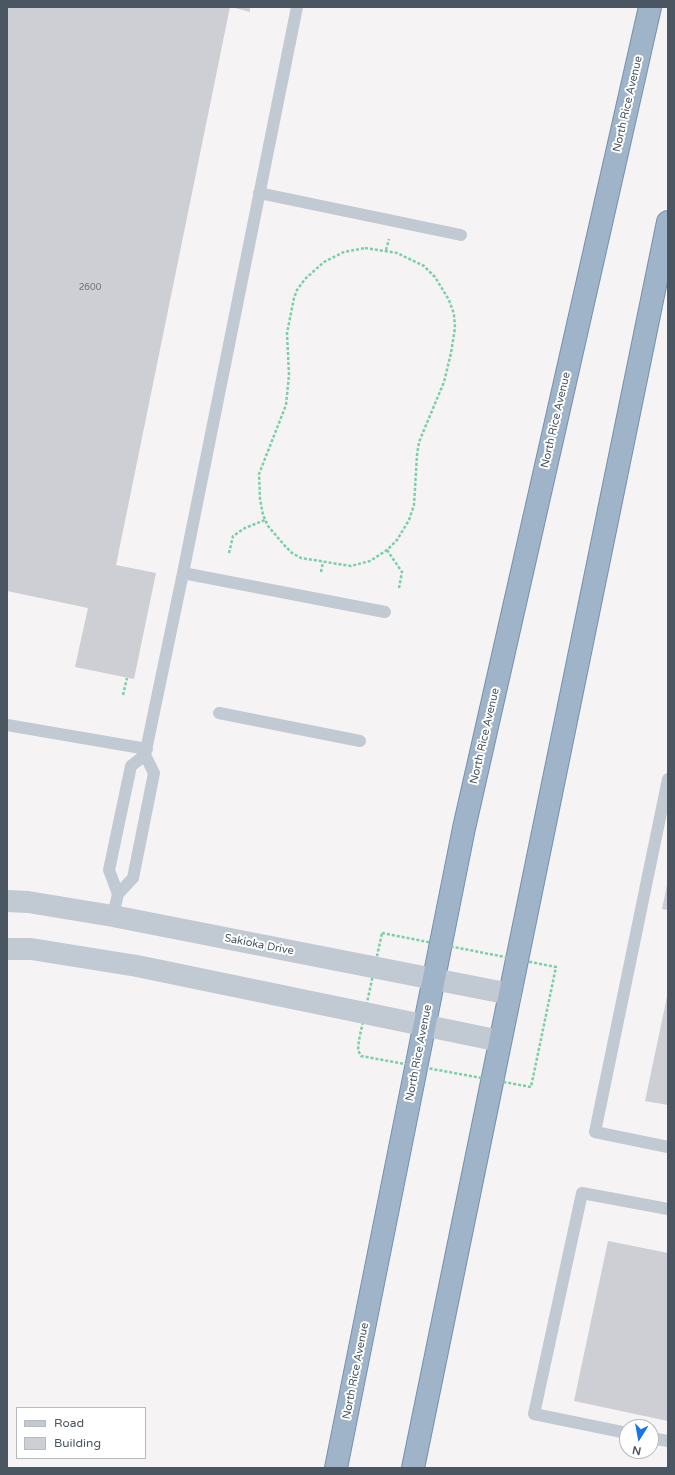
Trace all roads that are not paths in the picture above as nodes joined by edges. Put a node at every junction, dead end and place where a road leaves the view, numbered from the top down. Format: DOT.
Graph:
graph roads {
  1 [pos="297,7"];
  2 [pos="650,7"];
  3 [pos="259,193"];
  4 [pos="668,222"];
  5 [pos="461,235"];
  6 [pos="183,573"];
  7 [pos="385,612"];
  8 [pos="219,713"];
  9 [pos="7,725"];
  10 [pos="360,741"];
  11 [pos="146,752"];
  12 [pos="668,778"];
  13 [pos="118,894"];
  14 [pos="7,901"];
  15 [pos="113,916"];
  16 [pos="7,949"];
  17 [pos="434,978"];
  18 [pos="510,994"];
  19 [pos="424,1026"];
  20 [pos="500,1041"];
  21 [pos="668,1147"];
  22 [pos="668,1209"];
  23 [pos="619,1431"];
  24 [pos="336,1468"];
  25 [pos="413,1468"];
  1 -- 3 [label="lane"];
  2 -- 17 [label="highway, North Rice Avenue"];
  3 -- 5 [label="lane"];
  3 -- 6 [label="lane"];
  4 -- 18 [label="highway"];
  6 -- 7 [label="lane"];
  6 -- 11 [label="lane"];
  8 -- 10 [label="lane"];
  9 -- 11 [label="lane"];
  11 -- 13 [label="lane"];
  11 -- 13 [label="lane"];
  12 -- 21 [label="lane"];
  13 -- 15 [label="lane"];
  14 -- 15 [label="street, Sakioka Drive"];
  15 -- 17 [label="street, Sakioka Drive"];
  16 -- 19 [label="street"];
  17 -- 18 [label="street, Sakioka Drive"];
  17 -- 19 [label="highway, North Rice Avenue"];
  18 -- 20 [label="highway"];
  19 -- 20 [label="street"];
  19 -- 24 [label="highway, North Rice Avenue"];
  20 -- 25 [label="highway"];
  22 -- 23 [label="lane"];
}
